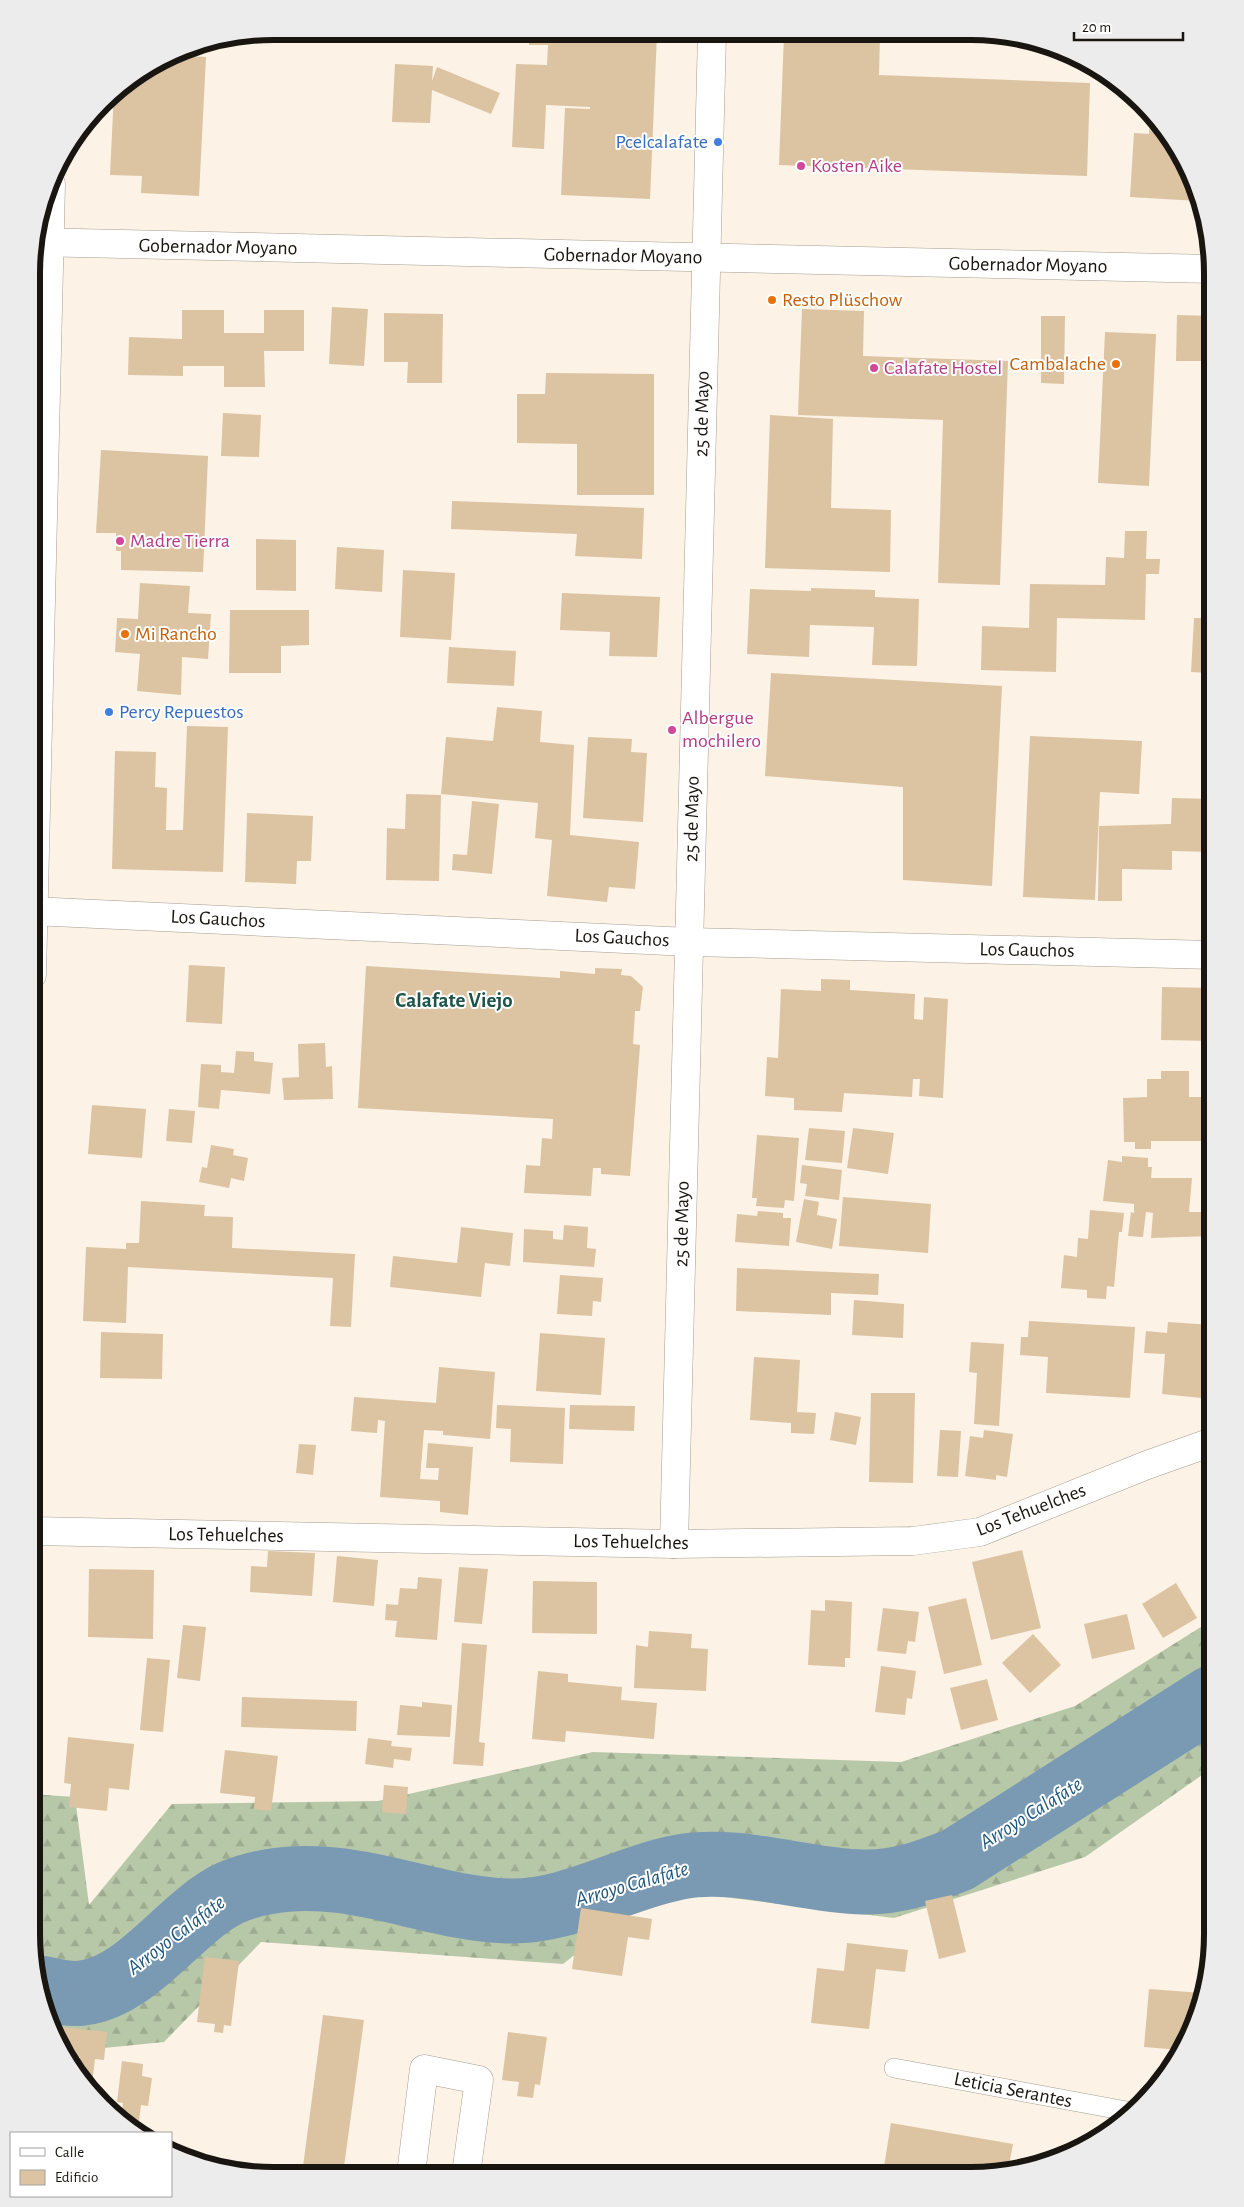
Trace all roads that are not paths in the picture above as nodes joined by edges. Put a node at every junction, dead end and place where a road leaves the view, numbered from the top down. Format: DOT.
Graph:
graph roads {
  1 [pos="712,40"];
  2 [pos="41,243"];
  3 [pos="41,251"];
  4 [pos="706,258"];
  5 [pos="1204,269"];
  6 [pos="40,326"];
  7 [pos="40,911"];
  8 [pos="689,942"];
  9 [pos="1204,955"];
  10 [pos="1204,1445"];
  11 [pos="40,1531"];
  12 [pos="674,1544"];
  13 [pos="894,2068"];
  14 [pos="1123,2110"];
  15 [pos="411,2167"];
  16 [pos="467,2167"];
  1 -- 4 [label="street, 25 de Mayo"];
  2 -- 4 [label="street, Gobernador Moyano"];
  3 -- 6 [label="street"];
  4 -- 5 [label="street, Gobernador Moyano"];
  4 -- 8 [label="street, 25 de Mayo"];
  7 -- 8 [label="street, Los Gauchos"];
  8 -- 9 [label="street, Los Gauchos"];
  8 -- 12 [label="street, 25 de Mayo"];
  10 -- 12 [label="street, Los Tehuelches"];
  11 -- 12 [label="street, Los Tehuelches"];
  13 -- 14 [label="lane, Leticia Serantes"];
  15 -- 16 [label="street"];
}
